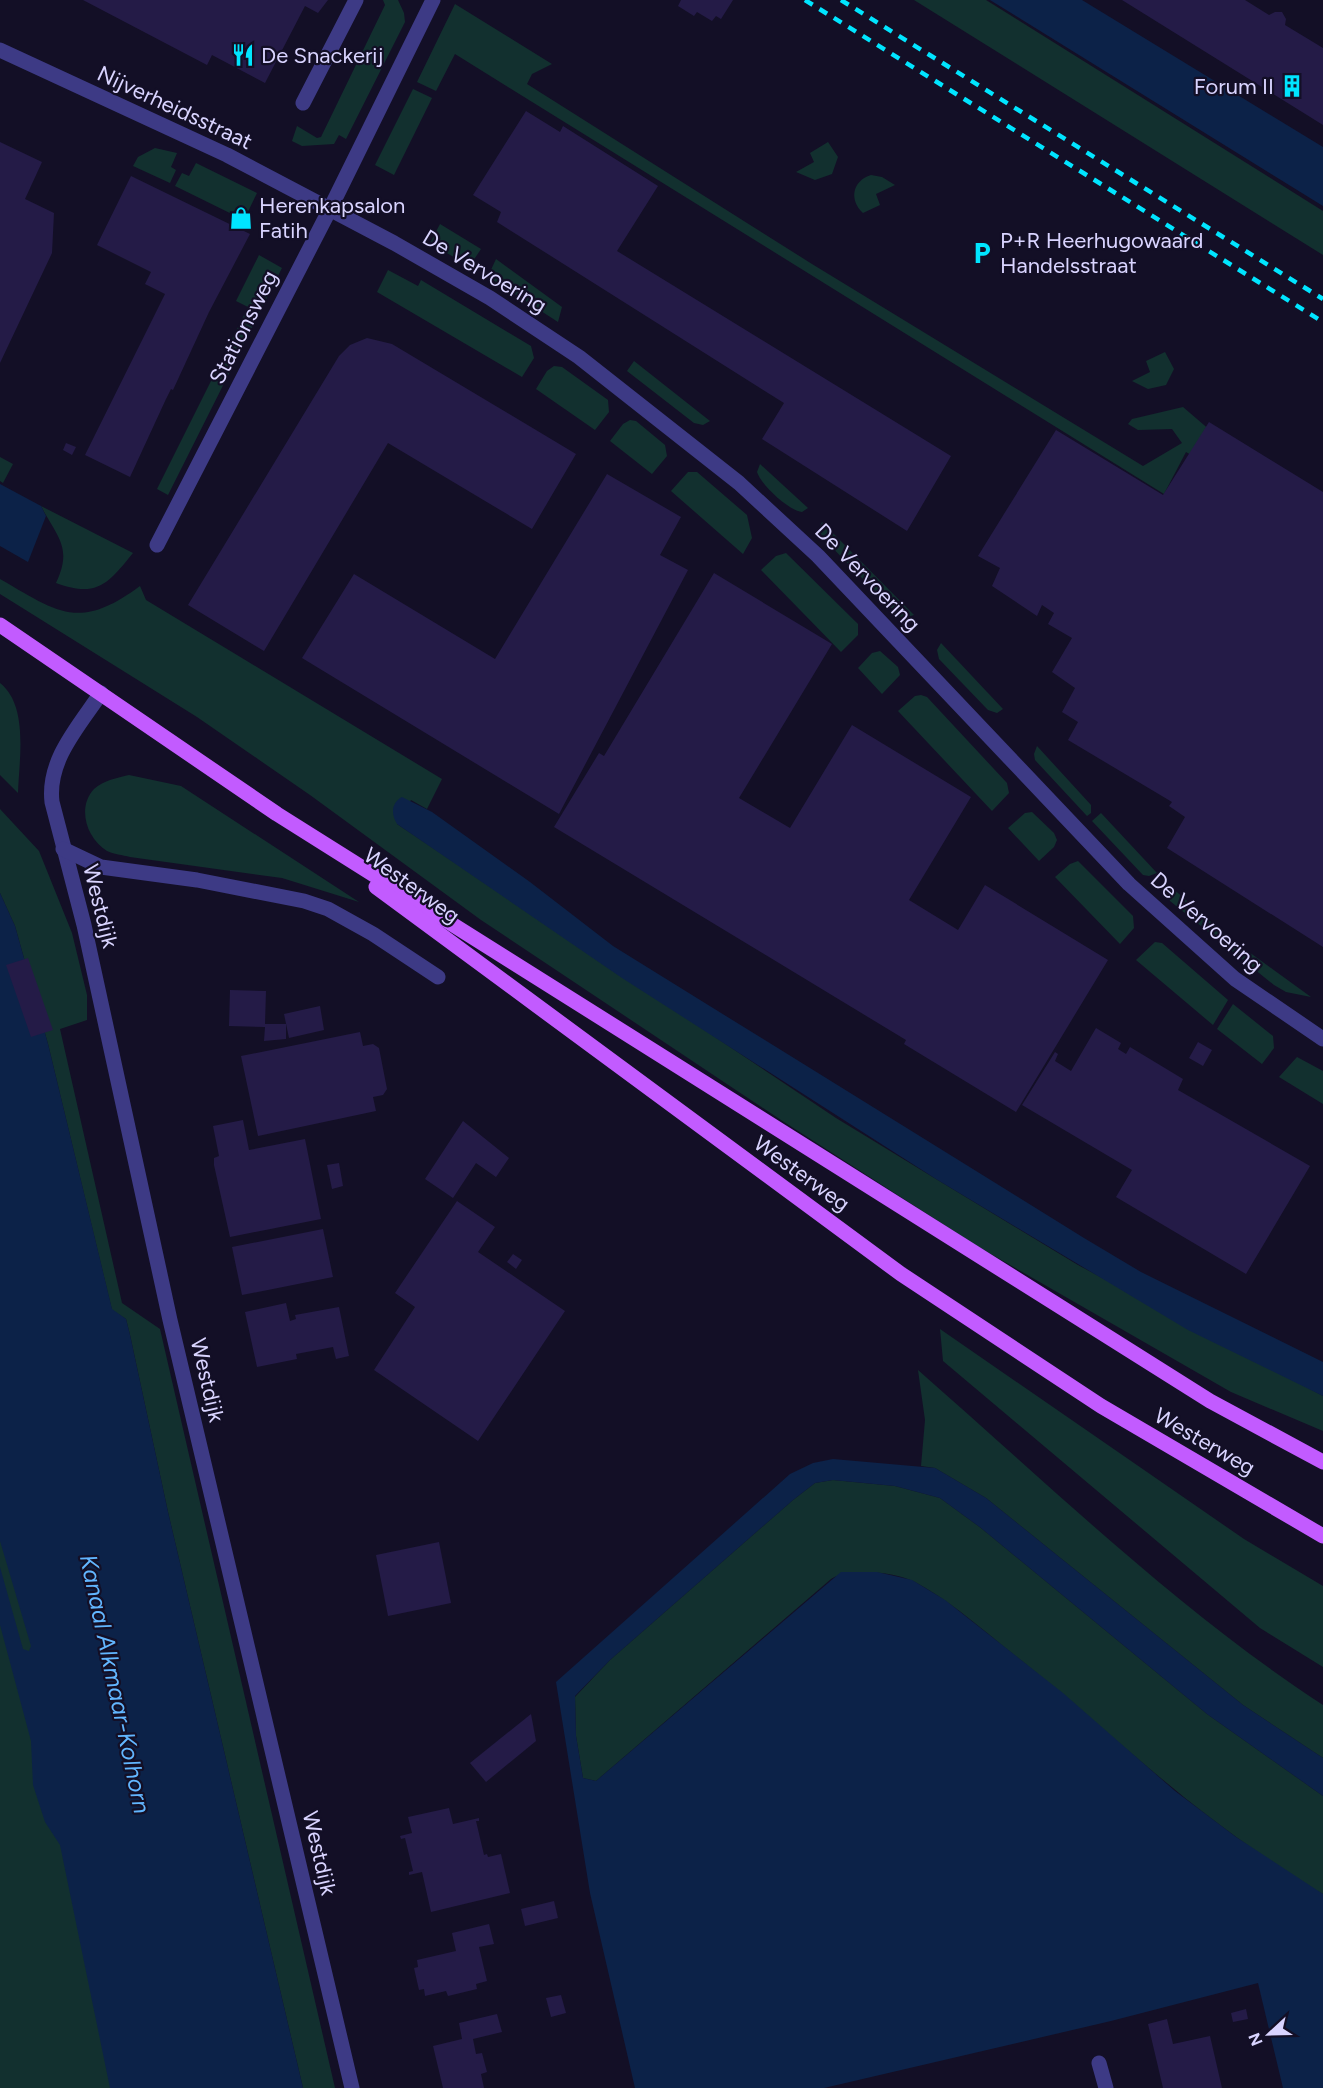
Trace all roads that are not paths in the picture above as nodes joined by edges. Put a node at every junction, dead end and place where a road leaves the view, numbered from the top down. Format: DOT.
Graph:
graph roads {
  1 [pos="356,0"];
  2 [pos="426,3"];
  3 [pos="0,50"];
  4 [pos="303,103"];
  5 [pos="328,211"];
  6 [pos="157,545"];
  7 [pos="0,625"];
  8 [pos="101,693"];
  9 [pos="278,813"];
  10 [pos="63,849"];
  11 [pos="438,977"];
  12 [pos="1323,1039"];
  13 [pos="1323,1462"];
  14 [pos="1323,1536"];
  15 [pos="1100,2063"];
  16 [pos="352,2088"];
  17 [pos="1106,2088"];
  1 -- 4 [label="street"];
  2 -- 5 [label="street, Stationsweg"];
  3 -- 5 [label="street, Nijverheidsstraat"];
  5 -- 6 [label="street, Stationsweg"];
  5 -- 12 [label="street, De Vervoering"];
  7 -- 8 [label="main road, Westerweg"];
  8 -- 9 [label="main road, Westerweg"];
  8 -- 10 [label="street, Westdijk"];
  9 -- 13 [label="main road, Westerweg"];
  9 -- 14 [label="main road, Westerweg"];
  10 -- 11 [label="street"];
  10 -- 16 [label="street, Westdijk"];
  15 -- 17 [label="street"];
}
